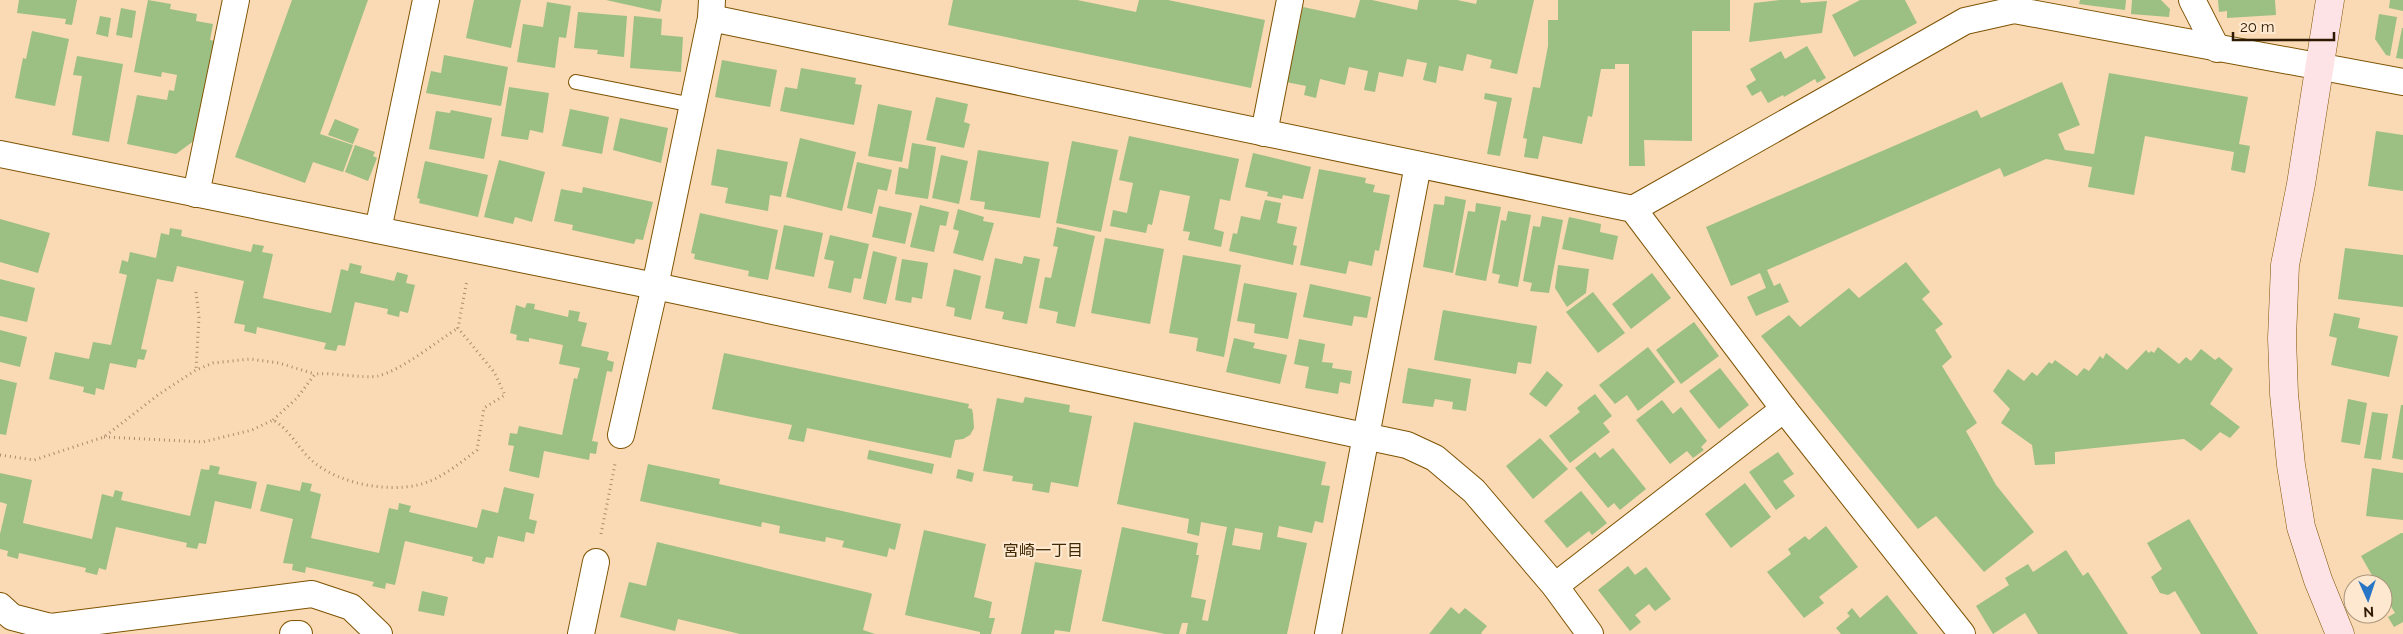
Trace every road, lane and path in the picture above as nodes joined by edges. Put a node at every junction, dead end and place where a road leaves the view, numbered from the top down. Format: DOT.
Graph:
graph roads {
  1 [pos="236,0"];
  2 [pos="426,0"];
  3 [pos="1290,0"];
  4 [pos="2192,0"];
  5 [pos="2330,0"];
  6 [pos="711,9"];
  7 [pos="2217,49"];
  8 [pos="2319,66"];
  9 [pos="576,82"];
  10 [pos="2403,82"];
  11 [pos="693,105"];
  12 [pos="1264,133"];
  13 [pos="0,154"];
  14 [pos="1418,164"];
  15 [pos="196,194"];
  16 [pos="1633,208"];
  17 [pos="378,230"];
  18 [pos="468,274"];
  19 [pos="656,286"];
  20 [pos="196,292"];
  21 [pos="458,328"];
  22 [pos="196,370"];
  23 [pos="315,374"];
  24 [pos="1784,409"];
  25 [pos="273,420"];
  26 [pos="621,434"];
  27 [pos="1365,435"];
  28 [pos="104,437"];
  29 [pos="0,455"];
  30 [pos="596,562"];
  31 [pos="1555,586"];
  32 [pos="0,606"];
  33 [pos="293,634"];
  34 [pos="299,634"];
  35 [pos="379,634"];
  36 [pos="581,634"];
  37 [pos="1328,634"];
  38 [pos="1590,634"];
  39 [pos="1962,634"];
  40 [pos="2340,634"];
  1 -- 15 [label="street"];
  2 -- 17 [label="street"];
  3 -- 12 [label="street"];
  4 -- 7 [label="street"];
  5 -- 8 [label="street"];
  6 -- 11 [label="street"];
  6 -- 12 [label="street"];
  7 -- 8 [label="street"];
  7 -- 16 [label="street"];
  8 -- 10 [label="street"];
  8 -- 40 [label="street"];
  9 -- 11 [label="lane"];
  11 -- 19 [label="street"];
  12 -- 14 [label="street"];
  13 -- 15 [label="street"];
  14 -- 16 [label="street"];
  14 -- 27 [label="street"];
  15 -- 17 [label="street"];
  16 -- 24 [label="street"];
  17 -- 19 [label="street"];
  18 -- 21 [label="path"];
  19 -- 26 [label="street"];
  19 -- 27 [label="street"];
  20 -- 22 [label="path"];
  21 -- 23 [label="path"];
  21 -- 25 [label="path"];
  22 -- 23 [label="path"];
  22 -- 28 [label="path"];
  23 -- 25 [label="path"];
  24 -- 31 [label="street"];
  24 -- 39 [label="street"];
  25 -- 28 [label="path"];
  26 -- 30 [label="path"];
  27 -- 31 [label="street"];
  27 -- 37 [label="street"];
  28 -- 29 [label="path"];
  30 -- 36 [label="street"];
  31 -- 38 [label="street"];
  32 -- 35 [label="street"];
  33 -- 34 [label="street"];
}
